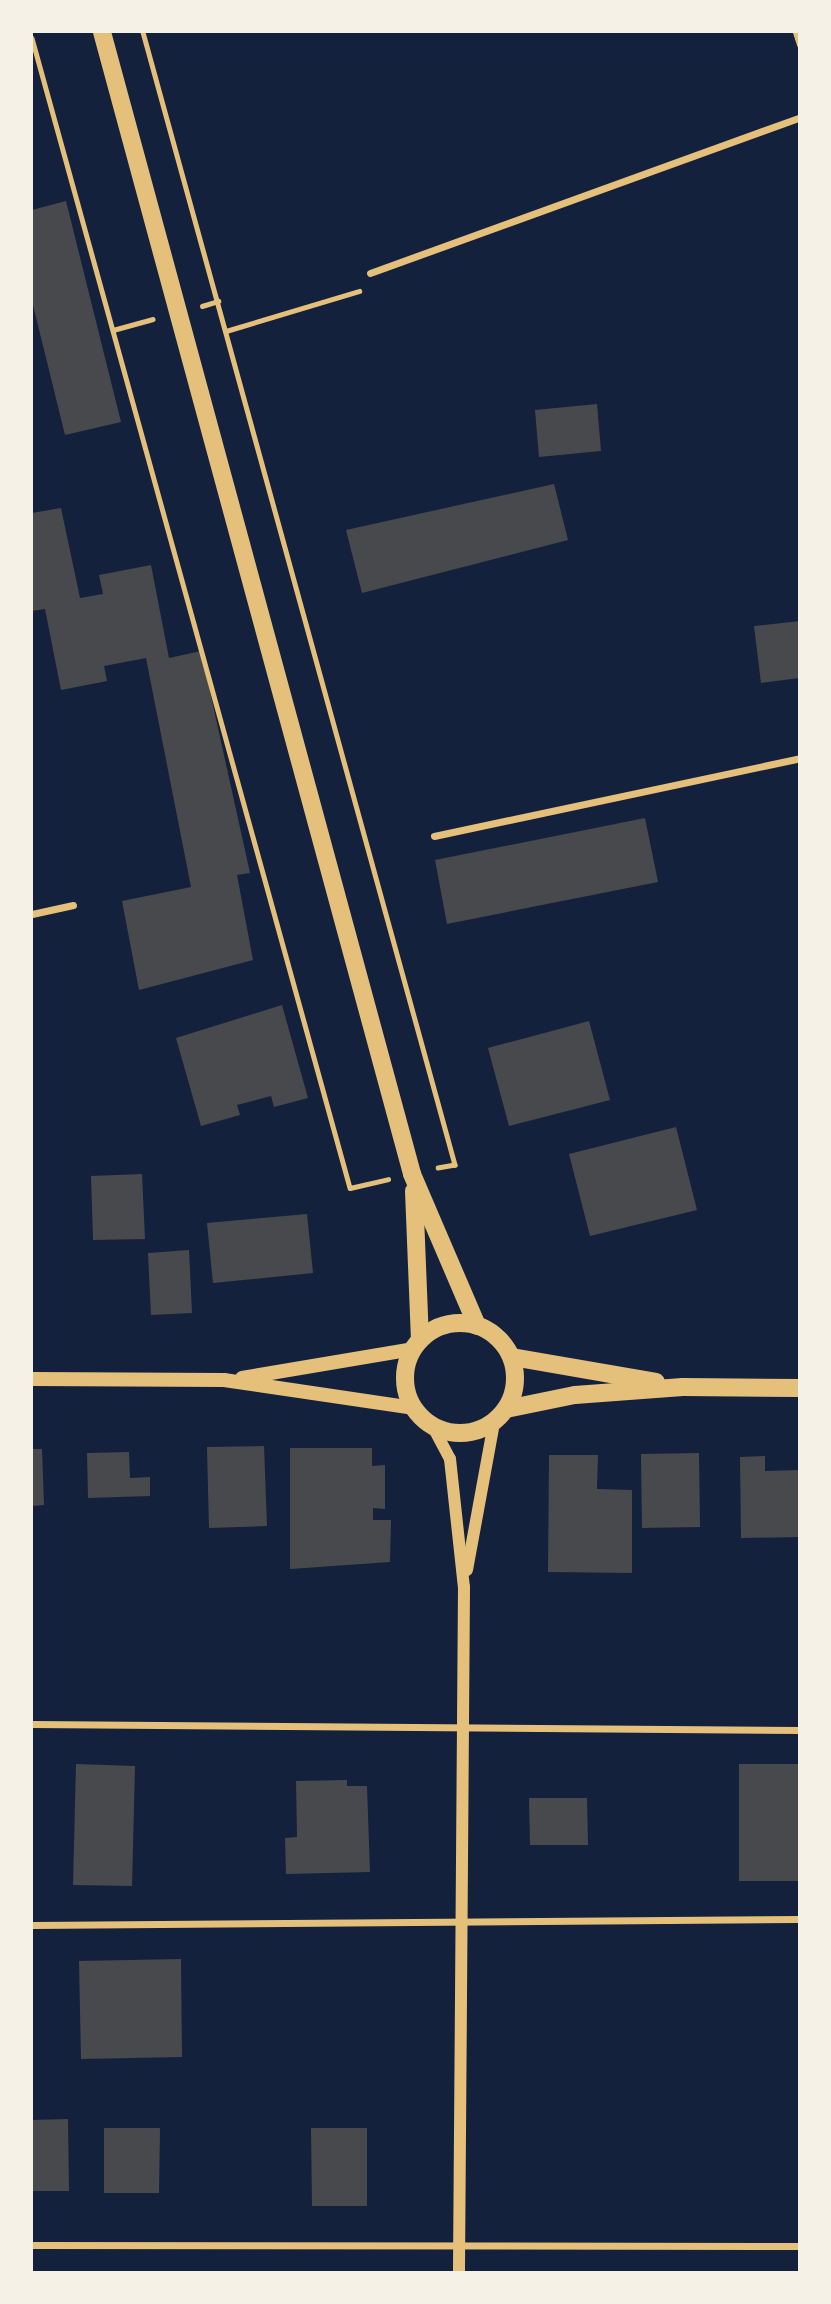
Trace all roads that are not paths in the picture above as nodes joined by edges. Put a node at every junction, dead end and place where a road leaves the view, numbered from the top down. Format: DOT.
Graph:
graph roads {
  1 [pos="102,32"];
  2 [pos="796,32"];
  3 [pos="800,44"];
  4 [pos="800,117"];
  5 [pos="370,273"];
  6 [pos="800,758"];
  7 [pos="434,835"];
  8 [pos="73,905"];
  9 [pos="32,914"];
  10 [pos="412,1174"];
  11 [pos="477,1326"];
  12 [pos="417,1344"];
  13 [pos="512,1357"];
  14 [pos="32,1379"];
  15 [pos="224,1380"];
  16 [pos="683,1387"];
  17 [pos="800,1388"];
  18 [pos="413,1408"];
  19 [pos="500,1416"];
  20 [pos="433,1427"];
  21 [pos="464,1587"];
  22 [pos="32,1724"];
  23 [pos="462,1729"];
  24 [pos="800,1730"];
  25 [pos="461,1918"];
  26 [pos="800,1919"];
  27 [pos="32,1925"];
  28 [pos="32,2245"];
  29 [pos="800,2246"];
  30 [pos="459,2248"];
  31 [pos="459,2273"];
  1 -- 10 [label="main road"];
  2 -- 3 [label="street"];
  4 -- 5 [label="street"];
  6 -- 7 [label="street"];
  8 -- 9 [label="street"];
  10 -- 11 [label="main road"];
  10 -- 12 [label="main road"];
  11 -- 12 [label="main road"];
  11 -- 13 [label="main road"];
  12 -- 15 [label="main road"];
  12 -- 18 [label="main road"];
  13 -- 16 [label="main road"];
  13 -- 19 [label="main road"];
  14 -- 15 [label="main road"];
  15 -- 18 [label="main road"];
  16 -- 17 [label="main road"];
  16 -- 19 [label="main road"];
  18 -- 20 [label="main road"];
  19 -- 20 [label="main road"];
  19 -- 21 [label="street"];
  20 -- 21 [label="street"];
  21 -- 23 [label="street"];
  22 -- 23 [label="street"];
  23 -- 24 [label="street"];
  23 -- 25 [label="street"];
  25 -- 26 [label="street"];
  25 -- 27 [label="street"];
  25 -- 30 [label="street"];
  28 -- 30 [label="street"];
  29 -- 30 [label="street"];
  30 -- 31 [label="street"];
}
